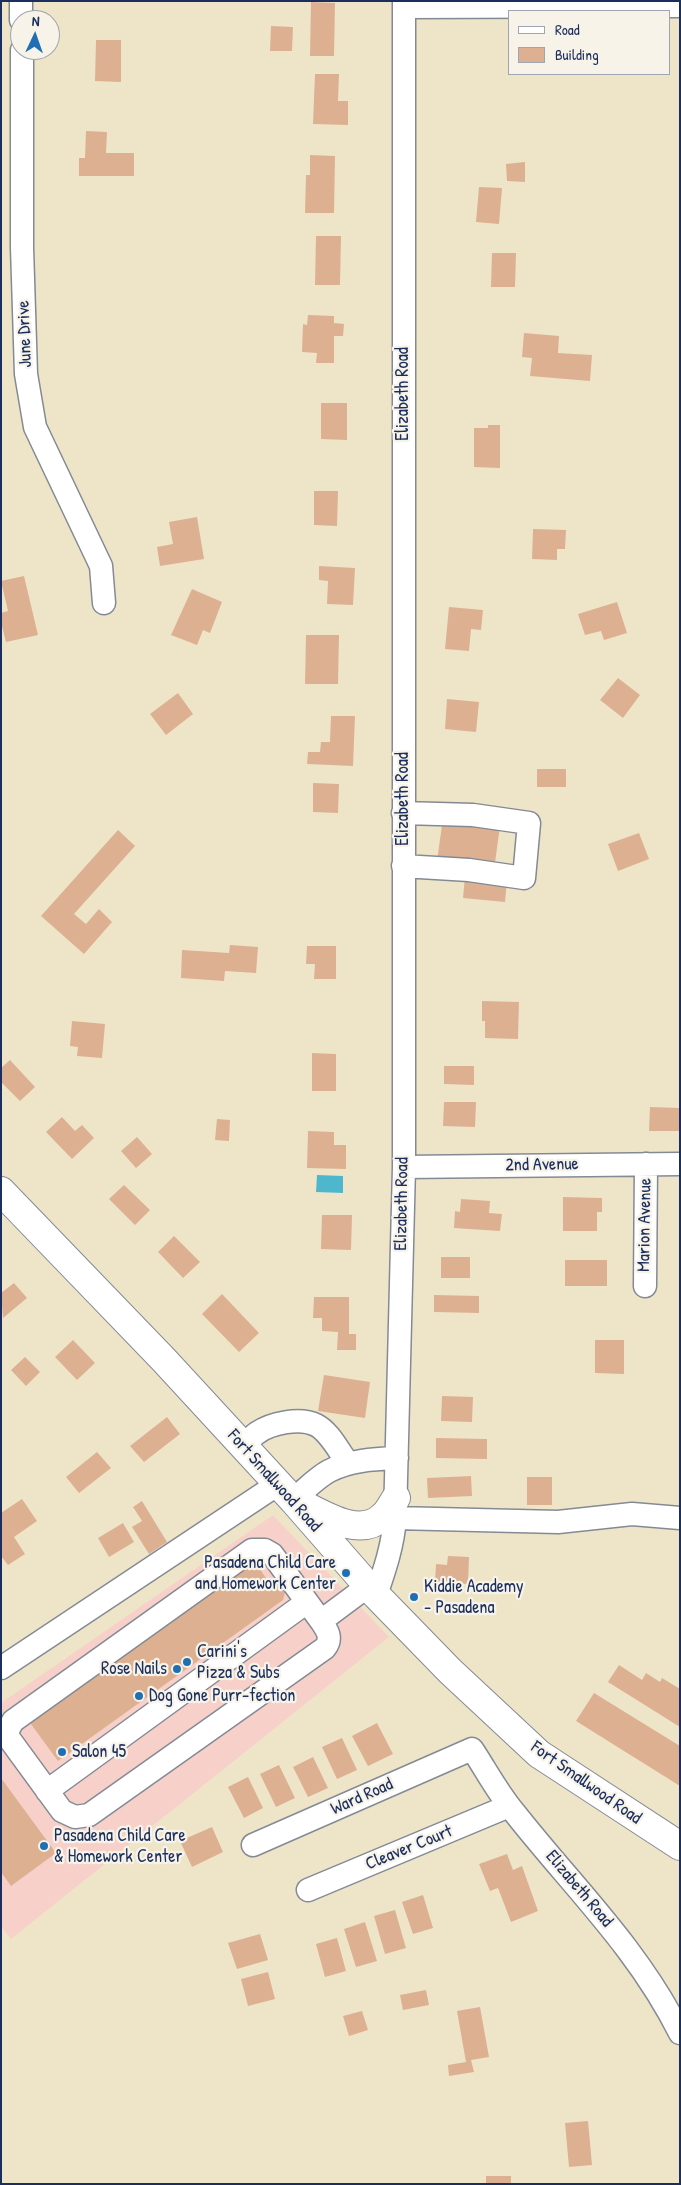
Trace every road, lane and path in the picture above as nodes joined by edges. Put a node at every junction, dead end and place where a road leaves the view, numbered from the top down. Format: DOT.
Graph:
graph roads {
  1 [pos="404,4"];
  2 [pos="680,6"];
  3 [pos="22,60"];
  4 [pos="104,603"];
  5 [pos="403,814"];
  6 [pos="403,866"];
  7 [pos="646,1164"];
  8 [pos="680,1164"];
  9 [pos="404,1167"];
  10 [pos="1,1191"];
  11 [pos="645,1286"];
  12 [pos="244,1447"];
  13 [pos="397,1458"];
  14 [pos="348,1464"];
  15 [pos="285,1492"];
  16 [pos="395,1508"];
  17 [pos="680,1518"];
  18 [pos="372,1590"];
  19 [pos="307,1602"];
  20 [pos="321,1621"];
  21 [pos="1,1668"];
  22 [pos="472,1749"];
  23 [pos="47,1791"];
  24 [pos="509,1806"];
  25 [pos="253,1845"];
  26 [pos="680,1846"];
  27 [pos="308,1890"];
  28 [pos="680,2033"];
  1 -- 2 [label="street"];
  1 -- 5 [label="street, Elizabeth Road"];
  3 -- 4 [label="street, June Drive"];
  5 -- 6 [label="street, Elizabeth Road"];
  5 -- 6 [label="street"];
  6 -- 9 [label="street, Elizabeth Road"];
  7 -- 8 [label="street, 2nd Avenue"];
  7 -- 9 [label="street, 2nd Avenue"];
  7 -- 11 [label="street, Marion Avenue"];
  9 -- 13 [label="street, Elizabeth Road"];
  10 -- 12 [label="main road, Fort Smallwood Road"];
  12 -- 14 [label="street"];
  12 -- 15 [label="main road, Fort Smallwood Road"];
  13 -- 14 [label="street"];
  13 -- 16 [label="street, Elizabeth Road"];
  14 -- 15 [label="street"];
  15 -- 16 [label="main road"];
  15 -- 18 [label="main road, Fort Smallwood Road"];
  15 -- 21 [label="street"];
  16 -- 17 [label="street"];
  16 -- 18 [label="street, Elizabeth Road"];
  18 -- 20 [label="street"];
  18 -- 26 [label="main road, Fort Smallwood Road"];
  19 -- 20 [label="street"];
  19 -- 23 [label="street"];
  19 -- 23 [label="street"];
  20 -- 23 [label="street"];
  22 -- 24 [label="street, Elizabeth Road"];
  22 -- 25 [label="street, Ward Road"];
  24 -- 27 [label="street, Cleaver Court"];
  24 -- 28 [label="street, Elizabeth Road"];
}
